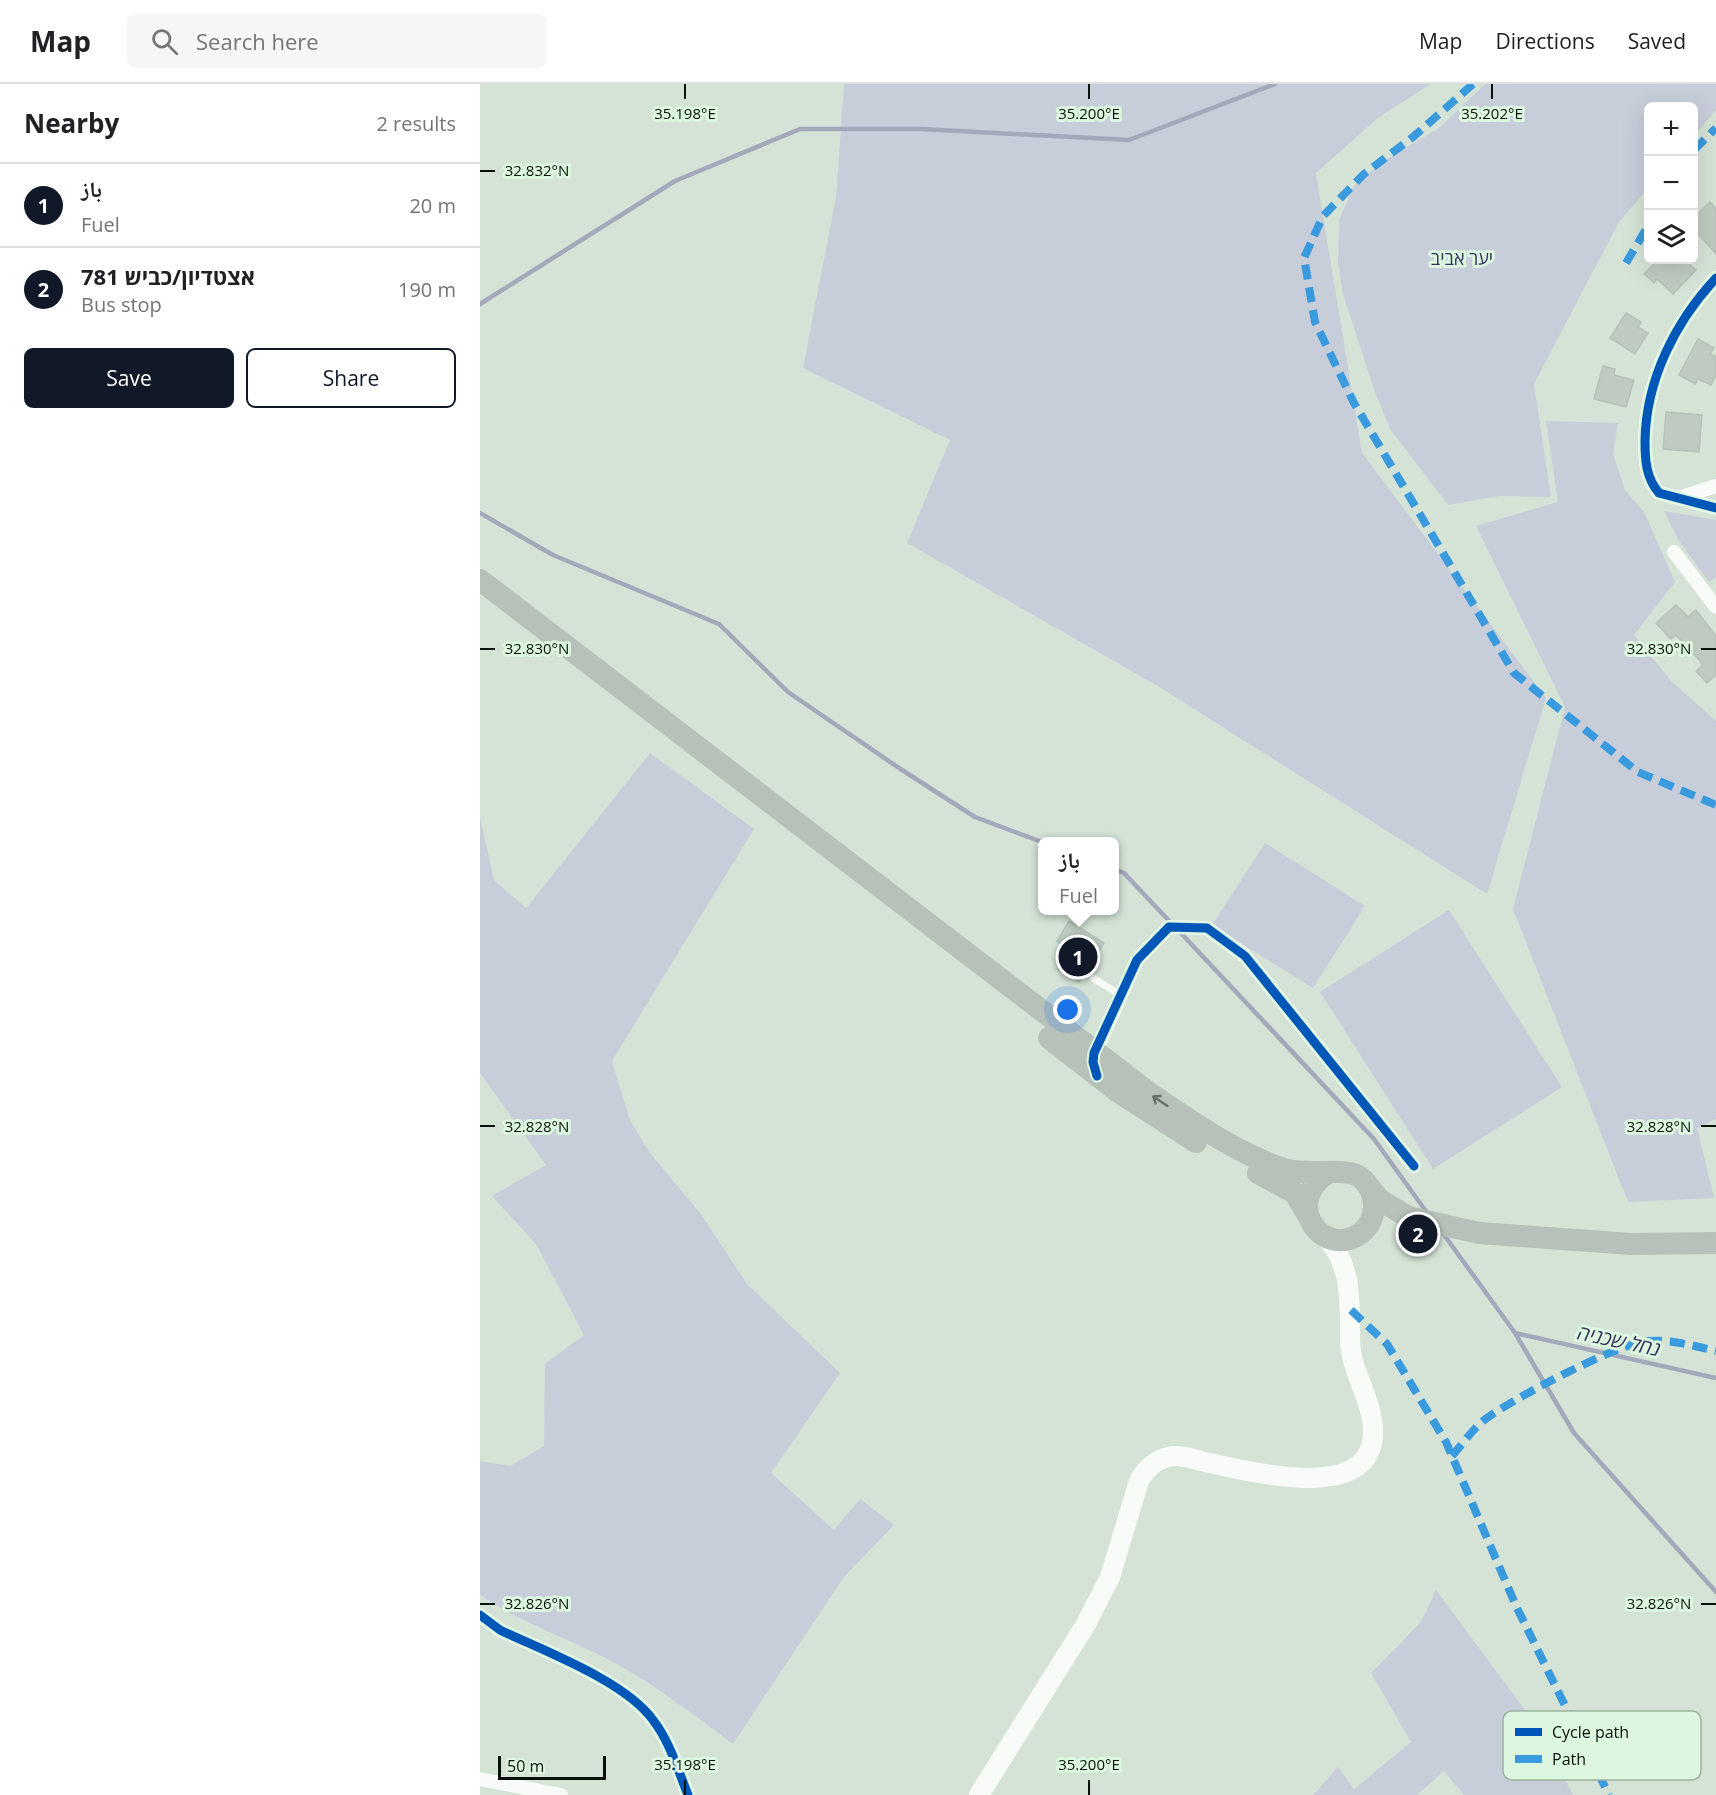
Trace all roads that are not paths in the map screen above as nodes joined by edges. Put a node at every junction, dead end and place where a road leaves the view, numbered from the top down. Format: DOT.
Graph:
graph roads {
  1 [pos="1716,278"];
  2 [pos="1716,487"];
  3 [pos="1716,496"];
  4 [pos="1674,499"];
  5 [pos="1716,508"];
  6 [pos="1674,552"];
  7 [pos="480,580"];
  8 [pos="480,600"];
  9 [pos="1716,608"];
  10 [pos="1094,978"];
  11 [pos="1122,996"];
  12 [pos="1094,1053"];
  13 [pos="1097,1076"];
  14 [pos="1414,1166"];
  15 [pos="1326,1174"];
  16 [pos="1370,1188"];
  17 [pos="1307,1214"];
  18 [pos="1416,1218"];
  19 [pos="1363,1230"];
  20 [pos="1324,1235"];
  21 [pos="1716,1242"];
  22 [pos="1348,1281"];
  23 [pos="480,1615"];
  24 [pos="480,1779"];
  25 [pos="561,1795"];
  26 [pos="688,1795"];
  27 [pos="979,1795"];
  1 -- 4 [label="street"];
  2 -- 3 [label="street"];
  2 -- 4 [label="street"];
  4 -- 5 [label="street"];
  6 -- 9 [label="street"];
  7 -- 12 [label="main road"];
  8 -- 13 [label="main road"];
  10 -- 11 [label="lane"];
  11 -- 12 [label="street"];
  11 -- 14 [label="street"];
  12 -- 13 [label="street"];
  15 -- 12 [label="main road, one-way"];
  13 -- 17 [label="main road"];
  15 -- 16 [label="main road"];
  15 -- 17 [label="main road"];
  16 -- 18 [label="main road"];
  16 -- 19 [label="main road"];
  17 -- 20 [label="main road"];
  18 -- 19 [label="main road"];
  18 -- 21 [label="main road"];
  19 -- 20 [label="main road"];
  19 -- 22 [label="main road"];
  20 -- 22 [label="main road"];
  22 -- 27 [label="main road"];
  23 -- 26 [label="street"];
  24 -- 25 [label="street"];
}
